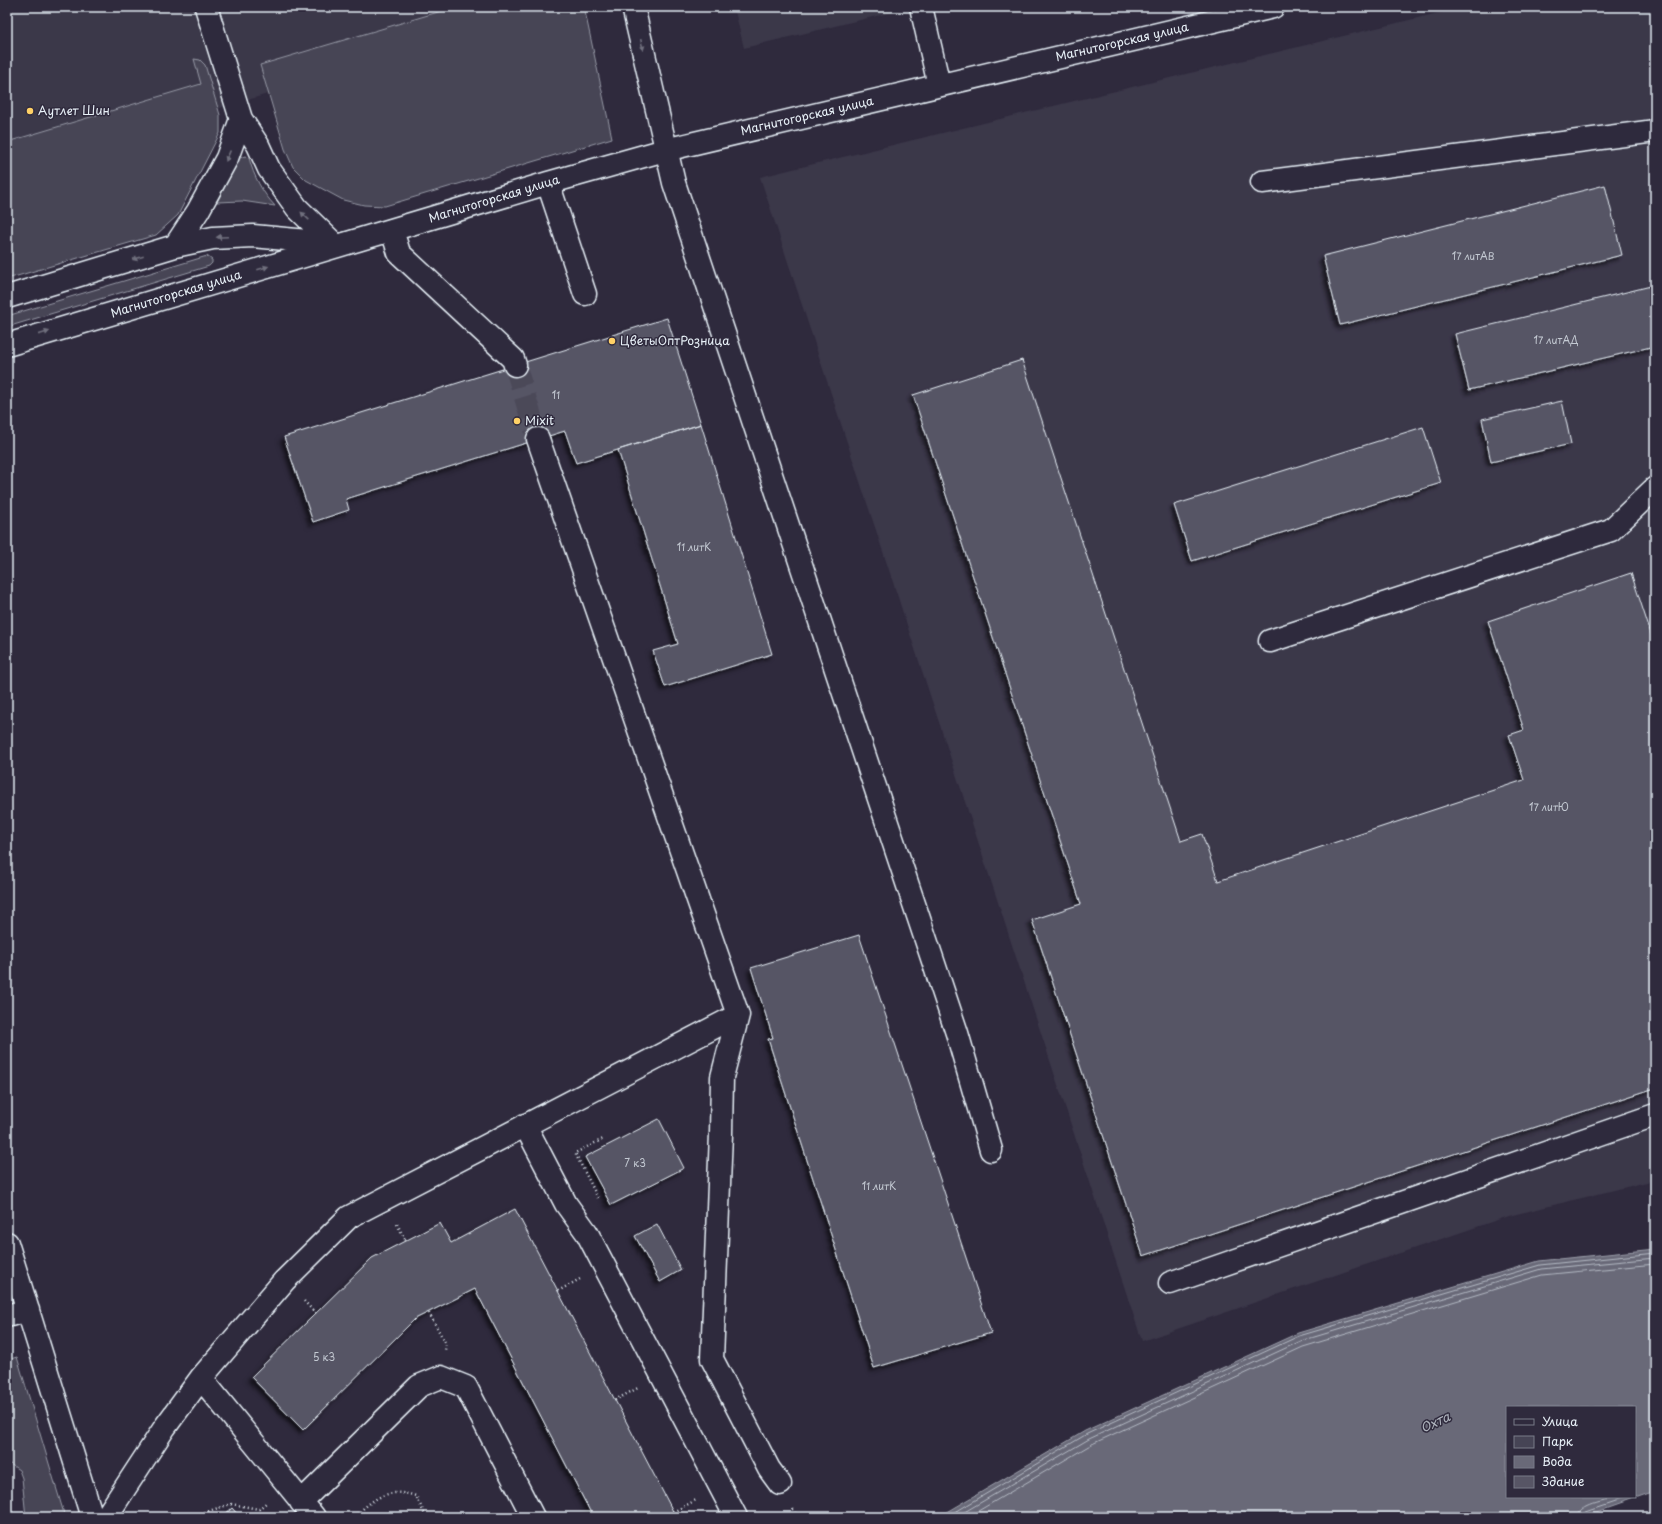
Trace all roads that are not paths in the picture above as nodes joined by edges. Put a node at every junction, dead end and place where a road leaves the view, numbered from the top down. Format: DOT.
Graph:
graph roads {
  1 [pos="206,7"];
  2 [pos="633,7"];
  3 [pos="921,7"];
  4 [pos="1273,7"];
  5 [pos="939,84"];
  6 [pos="241,119"];
  7 [pos="1655,131"];
  8 [pos="665,150"];
  9 [pos="1262,182"];
  10 [pos="548,183"];
  11 [pos="392,230"];
  12 [pos="339,243"];
  13 [pos="175,246"];
  14 [pos="585,294"];
  15 [pos="7,297"];
  16 [pos="7,345"];
  17 [pos="515,365"];
  18 [pos="538,439"];
  19 [pos="1655,488"];
  20 [pos="1270,641"];
  21 [pos="738,1015"];
  22 [pos="1655,1116"];
  23 [pos="525,1125"];
  24 [pos="991,1150"];
  25 [pos="7,1243"];
  26 [pos="1170,1283"];
  27 [pos="28,1310"];
  28 [pos="7,1316"];
  29 [pos="201,1378"];
  30 [pos="780,1484"];
  31 [pos="307,1509"];
  32 [pos="92,1517"];
  33 [pos="106,1517"];
  34 [pos="533,1517"];
  35 [pos="736,1517"];
  1 -- 6 [label="street"];
  2 -- 8 [label="street, one-way"];
  3 -- 5 [label="street"];
  4 -- 5 [label="street, Магнитогорская улица"];
  5 -- 8 [label="street, Магнитогорская улица"];
  12 -- 6 [label="street, one-way"];
  6 -- 13 [label="street, one-way"];
  7 -- 9 [label="street"];
  8 -- 10 [label="street, Магнитогорская улица"];
  8 -- 24 [label="street"];
  10 -- 11 [label="street, Магнитогорская улица"];
  10 -- 14 [label="street"];
  11 -- 12 [label="street, Магнитогорская улица"];
  11 -- 17 [label="street"];
  12 -- 13 [label="street, Магнитогорская улица, one-way"];
  16 -- 12 [label="street, Магнитогорская улица, one-way"];
  13 -- 15 [label="street, Магнитогорская улица, one-way"];
  18 -- 21 [label="street"];
  19 -- 20 [label="street"];
  21 -- 23 [label="street"];
  21 -- 30 [label="street"];
  22 -- 26 [label="street"];
  23 -- 29 [label="street"];
  23 -- 35 [label="street"];
  25 -- 27 [label="street"];
  27 -- 28 [label="street"];
  27 -- 32 [label="street"];
  29 -- 31 [label="street"];
  29 -- 33 [label="street"];
  31 -- 34 [label="street"];
}
